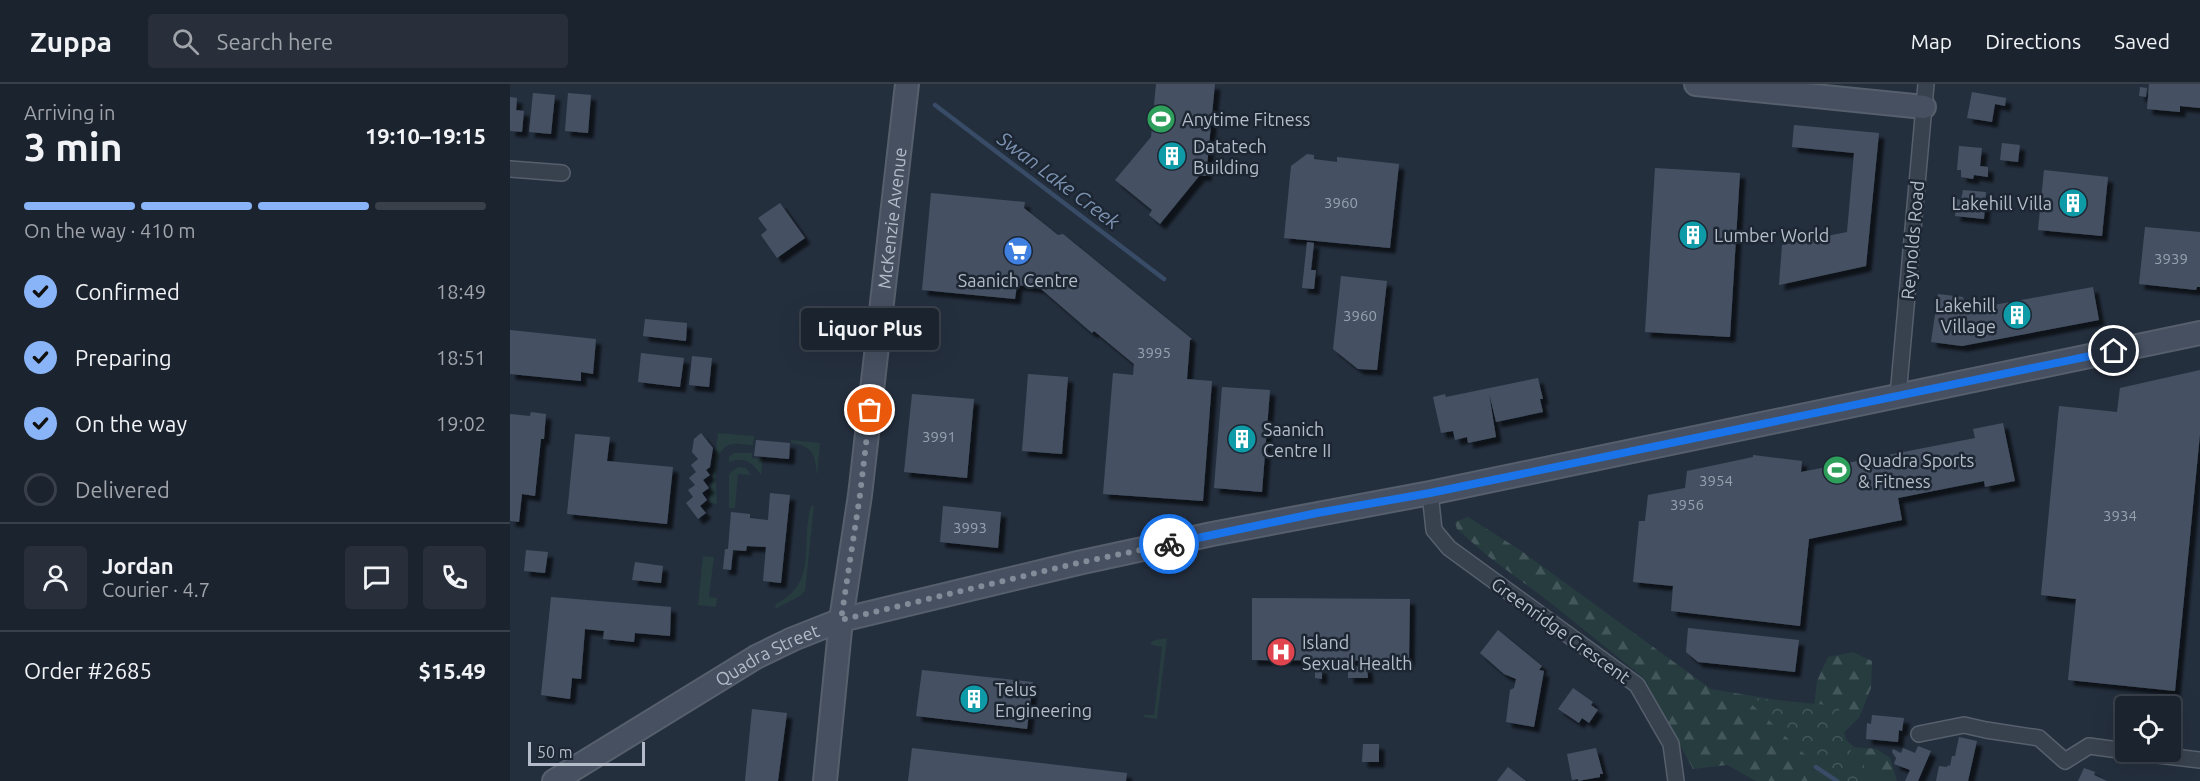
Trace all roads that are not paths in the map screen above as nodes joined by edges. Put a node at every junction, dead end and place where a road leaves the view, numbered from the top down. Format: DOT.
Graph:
graph roads {
  1 [pos="907,84"];
  2 [pos="1696,84"];
  3 [pos="1926,84"];
  4 [pos="1924,107"];
  5 [pos="510,169"];
  6 [pos="562,173"];
  7 [pos="2200,333"];
  8 [pos="1898,396"];
  9 [pos="1430,493"];
  10 [pos="841,620"];
  11 [pos="1919,734"];
  12 [pos="2115,750"];
  13 [pos="2181,758"];
  14 [pos="2200,760"];
  15 [pos="554,781"];
  16 [pos="825,781"];
  17 [pos="1676,781"];
  1 -- 10 [label="main road, McKenzie Avenue"];
  2 -- 4 [label="main road"];
  3 -- 4 [label="street, Reynolds Road"];
  4 -- 8 [label="street, Reynolds Road"];
  5 -- 6 [label="street"];
  7 -- 8 [label="main road, Quadra Street"];
  8 -- 9 [label="main road, Quadra Street"];
  9 -- 10 [label="main road, Quadra Street"];
  9 -- 17 [label="street, Greenridge Crescent"];
  10 -- 15 [label="main road, Quadra Street"];
  10 -- 16 [label="main road, McKenzie Avenue"];
  11 -- 12 [label="street"];
  13 -- 14 [label="street"];
}
